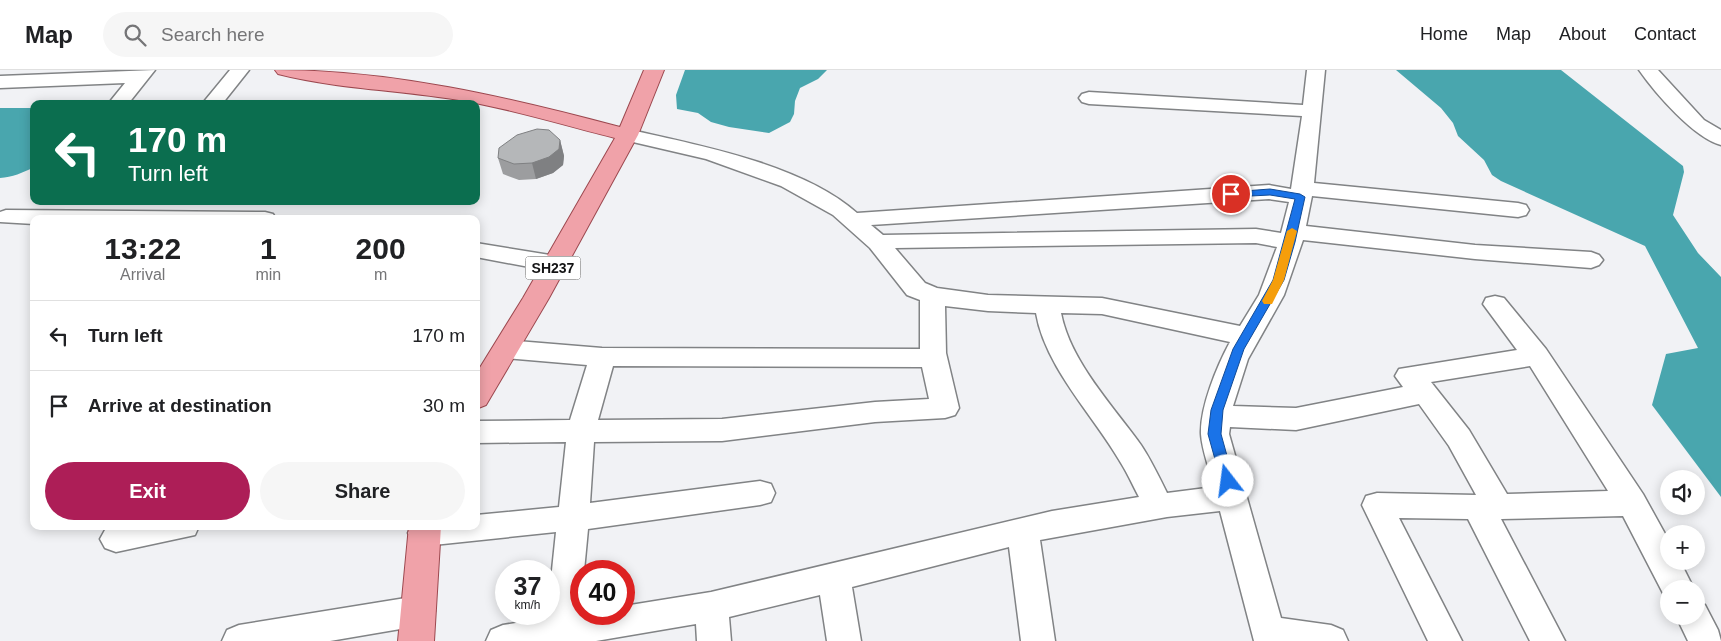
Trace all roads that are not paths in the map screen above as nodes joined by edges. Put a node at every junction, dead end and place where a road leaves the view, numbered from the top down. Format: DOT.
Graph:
graph roads {
  1 [pos="240,70"];
  2 [pos="284,70"];
  3 [pos="654,70"];
  4 [pos="1316,70"];
  5 [pos="1648,70"];
  6 [pos="143,74"];
  7 [pos="0,82"];
  8 [pos="1088,98"];
  9 [pos="121,100"];
  10 [pos="215,100"];
  11 [pos="1312,111"];
  12 [pos="627,135"];
  13 [pos="1721,139"];
  14 [pos="1301,192"];
  15 [pos="128,209"];
  16 [pos="1518,210"];
  17 [pos="30,215"];
  18 [pos="36,215"];
  19 [pos="215,215"];
  20 [pos="6,217"];
  21 [pos="852,220"];
  22 [pos="1291,237"];
  23 [pos="878,243"];
  24 [pos="480,251"];
  25 [pos="1591,260"];
  26 [pos="556,264"];
  27 [pos="933,296"];
  28 [pos="1047,304"];
  29 [pos="1495,304"];
  30 [pos="1246,336"];
  31 [pos="506,349"];
  32 [pos="1537,356"];
  33 [pos="602,357"];
  34 [pos="932,358"];
  35 [pos="480,391"];
  36 [pos="1426,393"];
  37 [pos="1216,416"];
  38 [pos="480,432"];
  39 [pos="581,432"];
  40 [pos="760,493"];
  41 [pos="1232,497"];
  42 [pos="1632,503"];
  43 [pos="1159,506"];
  44 [pos="1488,507"];
  45 [pos="573,518"];
  46 [pos="480,525"];
  47 [pos="165,530"];
  48 [pos="424,530"];
  49 [pos="1023,532"];
  50 [pos="116,540"];
  51 [pos="834,577"];
  52 [pos="1673,580"];
  53 [pos="711,607"];
  54 [pos="1698,625"];
  55 [pos="417,626"];
  56 [pos="563,631"];
  57 [pos="1270,636"];
  58 [pos="239,641"];
  59 [pos="502,641"];
  60 [pos="714,641"];
  61 [pos="844,641"];
  62 [pos="1038,641"];
  63 [pos="1331,641"];
  64 [pos="1445,641"];
  65 [pos="1548,641"];
  66 [pos="1706,641"];
  1 -- 10 [label="street"];
  2 -- 12 [label="main road"];
  3 -- 12 [label="main road, SH237"];
  4 -- 11 [label="street"];
  5 -- 13 [label="street"];
  6 -- 7 [label="street"];
  6 -- 9 [label="street"];
  8 -- 11 [label="street"];
  11 -- 14 [label="street"];
  12 -- 21 [label="street"];
  12 -- 26 [label="main road, SH237"];
  14 -- 16 [label="street"];
  14 -- 21 [label="street"];
  14 -- 22 [label="street"];
  15 -- 18 [label="street"];
  15 -- 19 [label="street"];
  17 -- 20 [label="street"];
  21 -- 23 [label="street"];
  22 -- 23 [label="street"];
  22 -- 25 [label="street"];
  22 -- 30 [label="street"];
  23 -- 27 [label="street"];
  24 -- 26 [label="street"];
  26 -- 31 [label="main road, SH237"];
  27 -- 28 [label="street"];
  27 -- 34 [label="street"];
  28 -- 30 [label="street"];
  28 -- 43 [label="street"];
  29 -- 32 [label="street"];
  30 -- 37 [label="street"];
  31 -- 33 [label="street"];
  31 -- 35 [label="main road, SH237"];
  32 -- 36 [label="street"];
  32 -- 42 [label="street"];
  33 -- 34 [label="street"];
  33 -- 39 [label="street"];
  34 -- 39 [label="street"];
  36 -- 37 [label="street"];
  36 -- 44 [label="street"];
  37 -- 41 [label="street"];
  38 -- 39 [label="street"];
  39 -- 45 [label="street"];
  40 -- 45 [label="street"];
  41 -- 43 [label="street"];
  41 -- 57 [label="street"];
  42 -- 44 [label="street"];
  42 -- 52 [label="street"];
  43 -- 49 [label="street"];
  44 -- 64 [label="street"];
  44 -- 65 [label="street"];
  45 -- 46 [label="street"];
  45 -- 56 [label="street"];
  47 -- 50 [label="street"];
  48 -- 55 [label="main road"];
  49 -- 51 [label="street"];
  49 -- 62 [label="street"];
  51 -- 53 [label="street"];
  51 -- 61 [label="street"];
  53 -- 56 [label="street"];
  53 -- 60 [label="street"];
  54 -- 66 [label="street"];
  55 -- 58 [label="street"];
  56 -- 59 [label="street"];
  57 -- 63 [label="street"];
}
